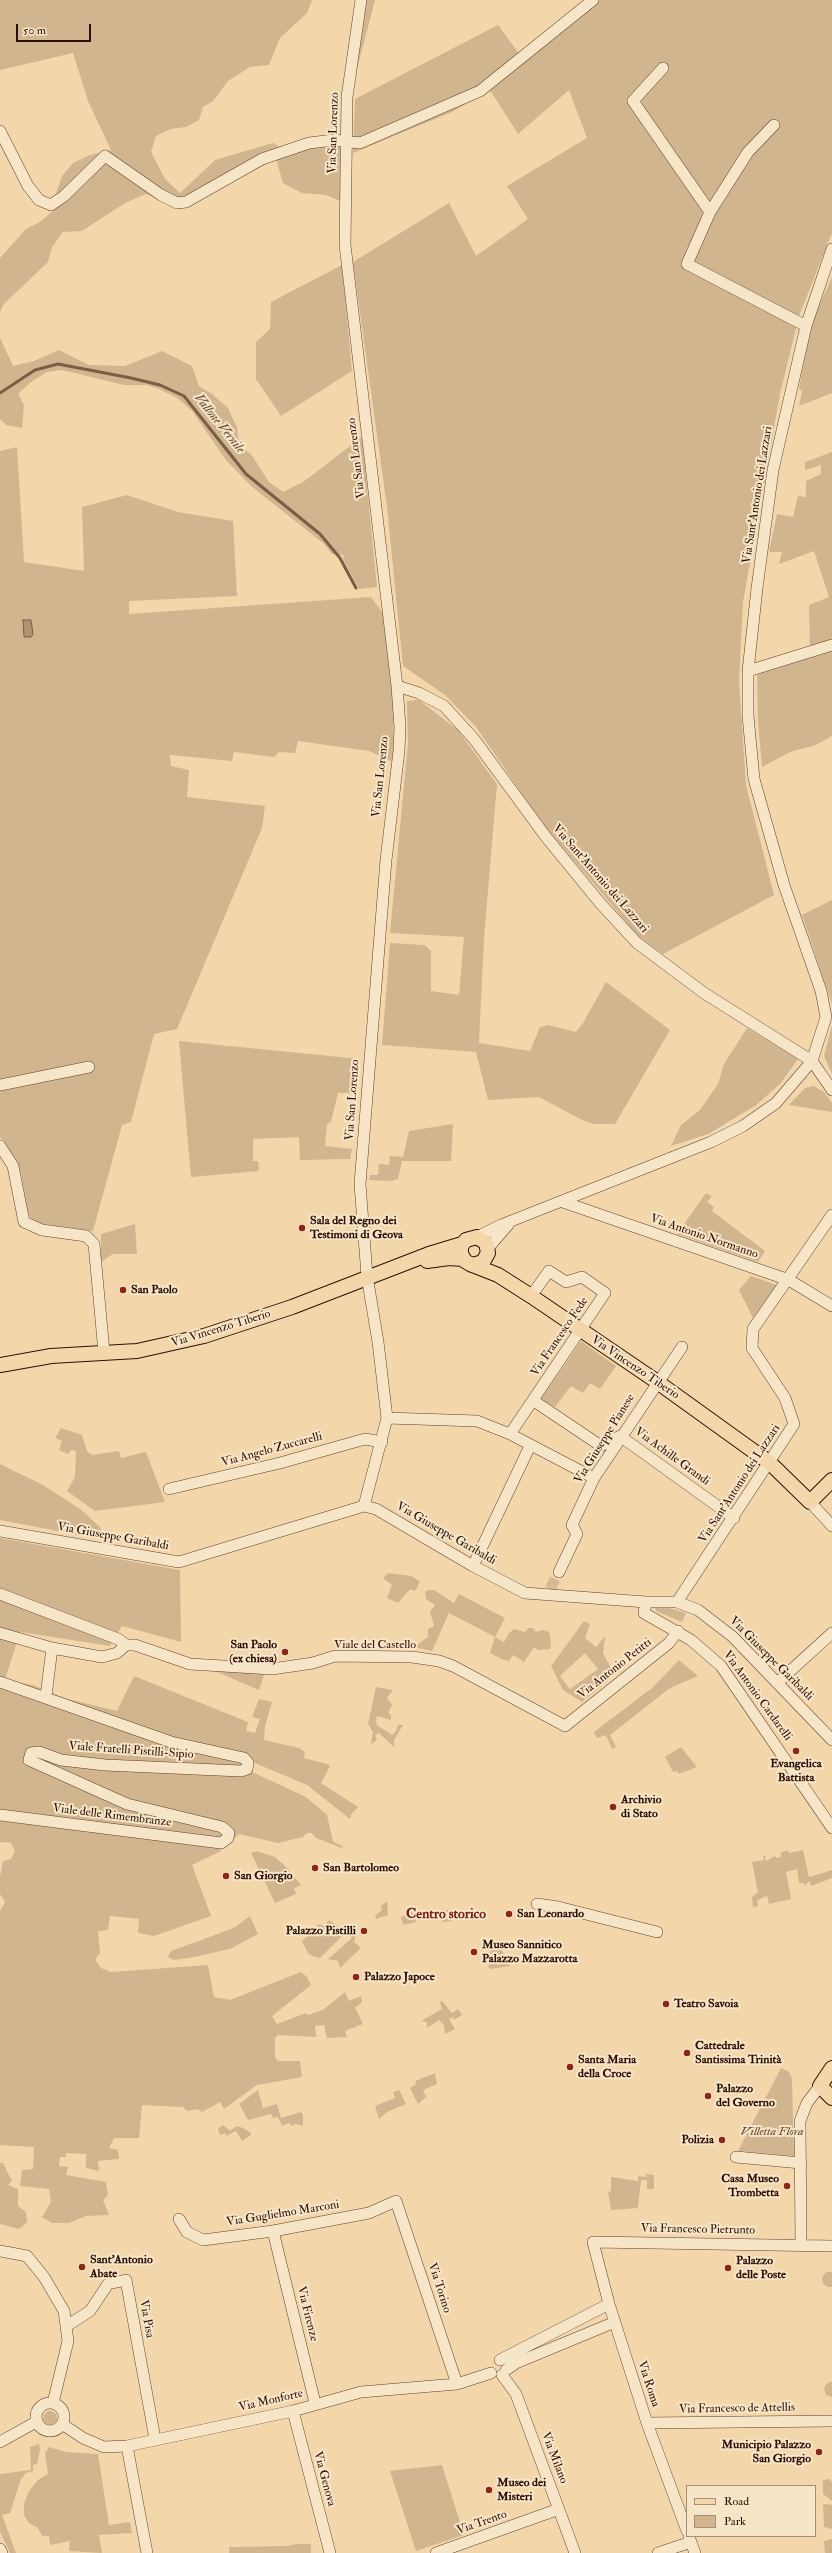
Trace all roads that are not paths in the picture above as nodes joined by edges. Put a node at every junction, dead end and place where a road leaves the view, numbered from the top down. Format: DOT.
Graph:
graph roads {
  1 [pos="361,0"];
  2 [pos="593,0"];
  3 [pos="664,68"];
  4 [pos="774,125"];
  5 [pos="0,130"];
  6 [pos="346,143"];
  7 [pos="710,212"];
  8 [pos="832,249"];
  9 [pos="806,326"];
  10 [pos="832,645"];
  11 [pos="748,670"];
  12 [pos="397,686"];
  13 [pos="812,1060"];
  14 [pos="89,1067"];
  15 [pos="0,1084"];
  16 [pos="832,1090"];
  17 [pos="0,1146"];
  18 [pos="563,1202"];
  19 [pos="832,1215"];
  20 [pos="510,1223"];
  21 [pos="476,1237"];
  22 [pos="462,1244"];
  23 [pos="488,1250"];
  24 [pos="411,1262"];
  25 [pos="468,1262"];
  26 [pos="498,1275"];
  27 [pos="368,1276"];
  28 [pos="789,1280"];
  29 [pos="531,1296"];
  30 [pos="832,1306"];
  31 [pos="579,1330"];
  32 [pos="682,1347"];
  33 [pos="104,1352"];
  34 [pos="0,1365"];
  35 [pos="656,1382"];
  36 [pos="534,1401"];
  37 [pos="387,1418"];
  38 [pos="510,1434"];
  39 [pos="620,1436"];
  40 [pos="382,1442"];
  41 [pos="530,1446"];
  42 [pos="770,1463"];
  43 [pos="594,1478"];
  44 [pos="832,1480"];
  45 [pos="169,1489"];
  46 [pos="810,1502"];
  47 [pos="364,1506"];
  48 [pos="734,1518"];
  49 [pos="832,1526"];
  50 [pos="0,1531"];
  51 [pos="473,1566"];
  52 [pos="559,1572"];
  53 [pos="0,1594"];
  54 [pos="646,1602"];
  55 [pos="677,1602"];
  56 [pos="678,1631"];
  57 [pos="0,1633"];
  58 [pos="832,1633"];
  59 [pos="126,1645"];
  60 [pos="52,1648"];
  61 [pos="0,1682"];
  62 [pos="777,1683"];
  63 [pos="46,1696"];
  64 [pos="565,1726"];
  65 [pos="832,1740"];
  66 [pos="0,1815"];
  67 [pos="832,1828"];
  68 [pos="221,1843"];
  69 [pos="537,1904"];
  70 [pos="657,1932"];
  71 [pos="832,2068"];
  72 [pos="820,2086"];
  73 [pos="832,2098"];
  74 [pos="736,2157"];
  75 [pos="801,2163"];
  76 [pos="396,2201"];
  77 [pos="179,2219"];
  78 [pos="273,2231"];
  79 [pos="593,2242"];
  80 [pos="801,2245"];
  81 [pos="832,2246"];
  82 [pos="0,2251"];
  83 [pos="609,2304"];
  84 [pos="615,2322"];
  85 [pos="68,2325"];
  86 [pos="500,2360"];
  87 [pos="491,2373"];
  88 [pos="504,2373"];
  89 [pos="457,2384"];
  90 [pos="53,2403"];
  91 [pos="315,2403"];
  92 [pos="293,2411"];
  93 [pos="832,2421"];
  94 [pos="36,2422"];
  95 [pos="647,2423"];
  96 [pos="62,2424"];
  97 [pos="154,2439"];
  98 [pos="0,2442"];
  99 [pos="127,2446"];
  100 [pos="560,2509"];
  101 [pos="686,2527"];
  102 [pos="690,2539"];
  103 [pos="0,2550"];
  104 [pos="2,2553"];
  105 [pos="147,2553"];
  106 [pos="330,2553"];
  107 [pos="436,2553"];
  108 [pos="575,2553"];
  109 [pos="658,2553"];
  110 [pos="695,2553"];
  1 -- 6 [label="street, Via San Lorenzo"];
  2 -- 6 [label="street"];
  3 -- 7 [label="street"];
  4 -- 7 [label="street"];
  5 -- 6 [label="street"];
  6 -- 12 [label="street, Via San Lorenzo"];
  7 -- 9 [label="street"];
  8 -- 9 [label="street, Via Sant'Antonio dei Lazzari"];
  9 -- 11 [label="street, Via Sant'Antonio dei Lazzari"];
  10 -- 11 [label="street"];
  11 -- 13 [label="street, Via Sant'Antonio dei Lazzari"];
  12 -- 13 [label="street, Via Sant'Antonio dei Lazzari"];
  12 -- 27 [label="street, Via San Lorenzo"];
  13 -- 16 [label="street, Via Sant'Antonio dei Lazzari"];
  13 -- 18 [label="street, Via Sant'Antonio dei Lazzari"];
  14 -- 15 [label="street"];
  17 -- 33 [label="street"];
  18 -- 20 [label="street, Via Sant'Antonio dei Lazzari"];
  18 -- 28 [label="street, Via Antonio Normanno"];
  19 -- 28 [label="street, Via Sant'Antonio dei Lazzari"];
  20 -- 21 [label="street, Via Sant'Antonio dei Lazzari"];
  20 -- 23 [label="street, Via Sant'Antonio dei Lazzari"];
  21 -- 22 [label="main road"];
  21 -- 23 [label="main road"];
  22 -- 24 [label="main road, Via Vincenzo Tiberio"];
  22 -- 25 [label="main road"];
  23 -- 25 [label="main road"];
  23 -- 26 [label="main road"];
  24 -- 25 [label="main road, Via Vincenzo Tiberio"];
  24 -- 27 [label="main road, Via Vincenzo Tiberio"];
  25 -- 26 [label="main road, Via Vincenzo Tiberio"];
  26 -- 29 [label="main road, Via Vincenzo Tiberio"];
  27 -- 33 [label="main road, Via Vincenzo Tiberio"];
  27 -- 37 [label="street, Via San Lorenzo"];
  28 -- 30 [label="street, Via Antonio Normanno"];
  28 -- 42 [label="street, Via Sant'Antonio dei Lazzari"];
  29 -- 31 [label="main road, Via Vincenzo Tiberio"];
  29 -- 31 [label="street, Via Francesco Fede"];
  31 -- 35 [label="main road, Via Vincenzo Tiberio"];
  31 -- 36 [label="street, Via Francesco Fede"];
  32 -- 35 [label="street, Via Giuseppe Pianese"];
  33 -- 34 [label="main road, Via Vincenzo Tiberio"];
  35 -- 39 [label="street, Via Giuseppe Pianese"];
  35 -- 42 [label="main road, Via Vincenzo Tiberio"];
  36 -- 38 [label="street, Via Francesco Fede"];
  36 -- 39 [label="street, Via Achille Grandi"];
  37 -- 38 [label="street"];
  37 -- 40 [label="street, Via San Lorenzo"];
  38 -- 41 [label="street"];
  39 -- 43 [label="street, Via Giuseppe Pianese"];
  39 -- 48 [label="street, Via Achille Grandi"];
  40 -- 45 [label="street, Via Angelo Zuccarelli"];
  40 -- 47 [label="street, Via San Lorenzo"];
  41 -- 43 [label="street"];
  41 -- 51 [label="street"];
  42 -- 46 [label="main road, Via Vincenzo Tiberio"];
  42 -- 48 [label="street, Via Sant'Antonio dei Lazzari"];
  43 -- 52 [label="street, Via Giuseppe Pianese"];
  44 -- 46 [label="main road"];
  46 -- 49 [label="street"];
  47 -- 50 [label="street, Via Giuseppe Garibaldi"];
  47 -- 51 [label="street, Via Giuseppe Garibaldi"];
  48 -- 55 [label="street, Via Sant'Antonio dei Lazzari"];
  51 -- 54 [label="street, Via Giuseppe Garibaldi"];
  53 -- 59 [label="street"];
  54 -- 55 [label="street, Via Giuseppe Garibaldi"];
  54 -- 56 [label="street, Via Antonio Cardarelli"];
  55 -- 62 [label="street, Via Giuseppe Garibaldi"];
  56 -- 64 [label="street, Via Antonio Petitti"];
  56 -- 67 [label="street, Via Antonio Cardarelli"];
  57 -- 60 [label="street"];
  58 -- 62 [label="street"];
  59 -- 60 [label="street"];
  59 -- 64 [label="street, Viale del Castello"];
  60 -- 63 [label="street"];
  61 -- 63 [label="street, Viale Fratelli Pistilli-Sipio"];
  62 -- 65 [label="street, Via Giuseppe Garibaldi"];
  63 -- 68 [label="street, Viale Fratelli Pistilli-Sipio"];
  66 -- 68 [label="street, Viale delle Rimembranze"];
  69 -- 70 [label="street"];
  71 -- 72 [label="main road"];
  72 -- 73 [label="main road"];
  72 -- 75 [label="street"];
  74 -- 75 [label="street"];
  75 -- 80 [label="street"];
  76 -- 78 [label="street, Via Guglielmo Marconi"];
  76 -- 89 [label="street, Via Torino"];
  77 -- 78 [label="street, Via Guglielmo Marconi"];
  78 -- 91 [label="street, Via Firenze"];
  79 -- 80 [label="street, Via Francesco Pietrunto"];
  79 -- 83 [label="street, Via Roma"];
  80 -- 81 [label="street, Via Francesco Pietrunto"];
  82 -- 85 [label="street"];
  83 -- 84 [label="street, Via Roma"];
  83 -- 86 [label="street"];
  84 -- 88 [label="street"];
  84 -- 95 [label="street, Via Roma"];
  85 -- 90 [label="street"];
  85 -- 97 [label="street, Via Pisa"];
  86 -- 87 [label="street"];
  86 -- 88 [label="street"];
  87 -- 88 [label="street"];
  87 -- 89 [label="street, Via Monforte"];
  88 -- 100 [label="street, Via Milano"];
  89 -- 91 [label="street, Via Monforte"];
  90 -- 94 [label="street"];
  90 -- 96 [label="street"];
  91 -- 92 [label="street, Via Monforte"];
  92 -- 97 [label="street, Via Monforte"];
  92 -- 106 [label="street, Via Genova"];
  93 -- 95 [label="street, Via Francesco de Attellis"];
  94 -- 96 [label="street"];
  94 -- 98 [label="street"];
  95 -- 101 [label="street, Via Roma"];
  96 -- 99 [label="street, Via Monforte"];
  97 -- 99 [label="street, Via Monforte"];
  99 -- 105 [label="street"];
  100 -- 107 [label="street, Via Trento"];
  100 -- 108 [label="street, Via Milano"];
  102 -- 109 [label="street"];
  102 -- 110 [label="street"];
  103 -- 104 [label="street"];
}
